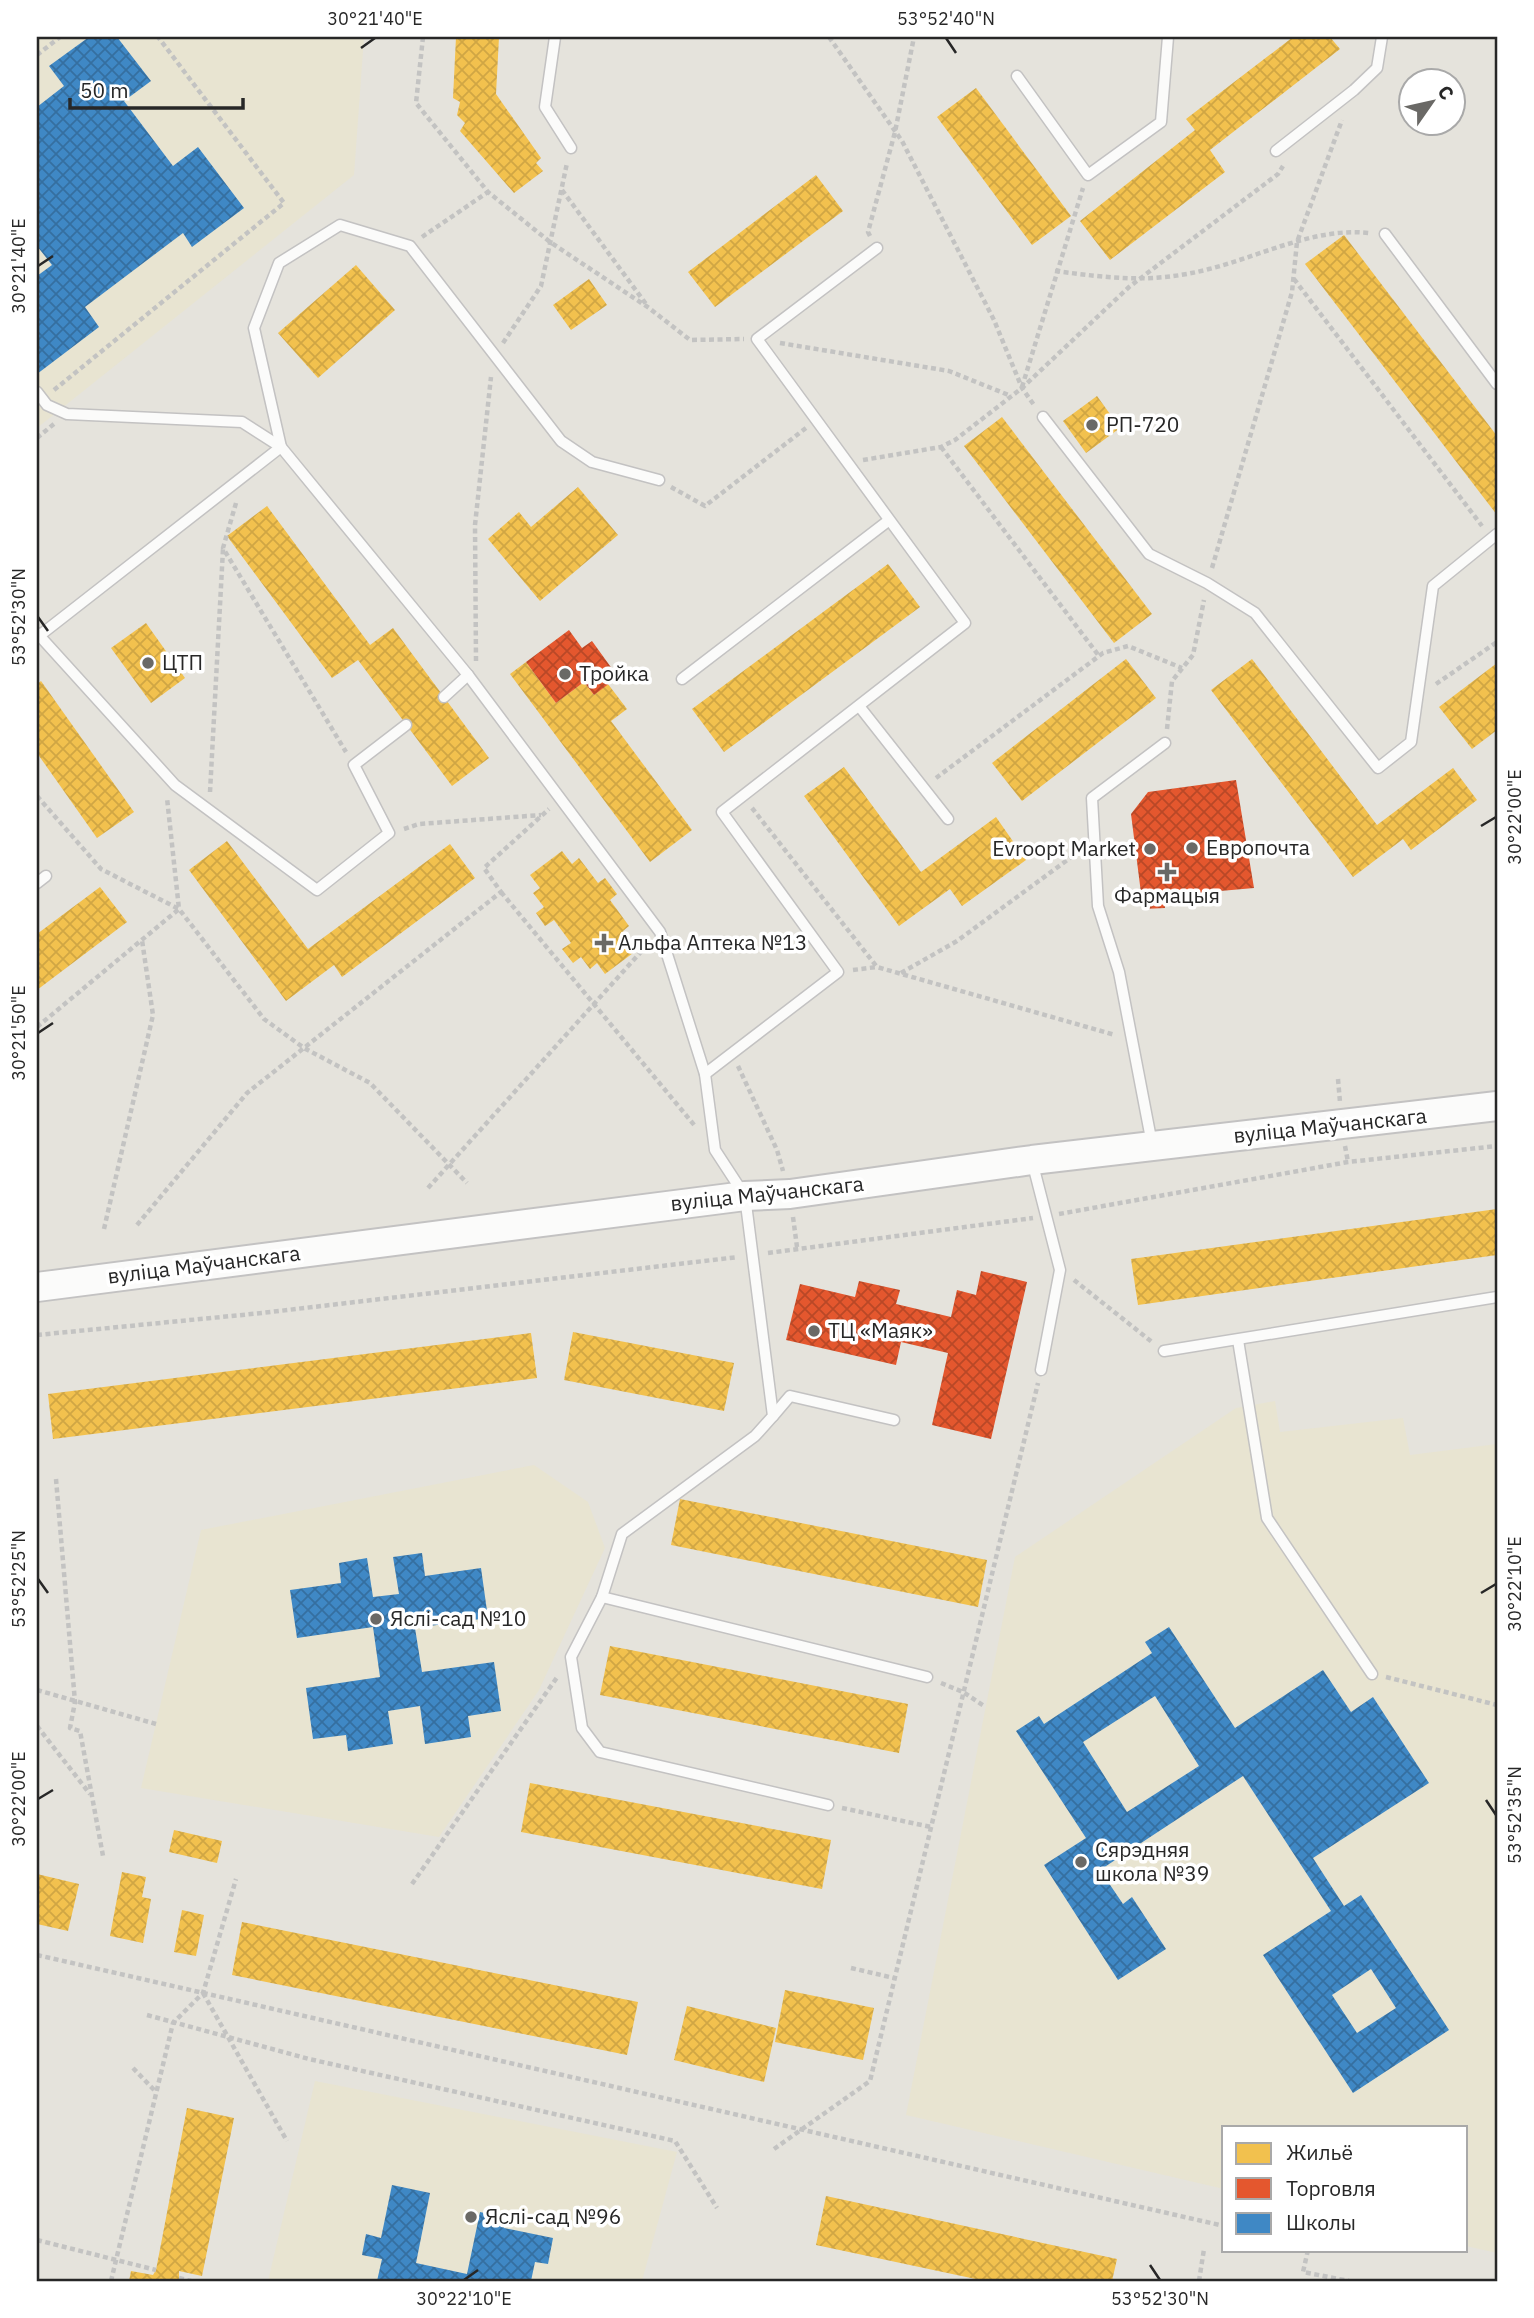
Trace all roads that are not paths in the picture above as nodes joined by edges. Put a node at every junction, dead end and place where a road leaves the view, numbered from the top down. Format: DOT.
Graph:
graph roads {
  1 [pos="555,37"];
  2 [pos="1168,37"];
  3 [pos="1382,37"];
  4 [pos="1017,76"];
  5 [pos="570,148"];
  6 [pos="1276,151"];
  7 [pos="1385,234"];
  8 [pos="877,248"];
  9 [pos="1497,384"];
  10 [pos="39,396"];
  11 [pos="1043,417"];
  12 [pos="281,447"];
  13 [pos="659,480"];
  14 [pos="888,521"];
  15 [pos="1495,537"];
  16 [pos="38,635"];
  17 [pos="468,675"];
  18 [pos="682,679"];
  19 [pos="444,697"];
  20 [pos="859,706"];
  21 [pos="406,725"];
  22 [pos="1165,743"];
  23 [pos="947,819"];
  24 [pos="46,876"];
  25 [pos="37,883"];
  26 [pos="705,1074"];
  27 [pos="1497,1106"];
  28 [pos="1152,1148"];
  29 [pos="1032,1160"];
  30 [pos="745,1196"];
  31 [pos="37,1287"];
  32 [pos="1497,1297"];
  33 [pos="1238,1340"];
  34 [pos="1164,1351"];
  35 [pos="1041,1370"];
  36 [pos="772,1416"];
  37 [pos="894,1420"];
  38 [pos="601,1597"];
  39 [pos="1372,1674"];
  40 [pos="927,1677"];
  41 [pos="828,1805"];
  1 -- 5 [label="lane"];
  2 -- 4 [label="lane"];
  3 -- 6 [label="lane"];
  7 -- 9 [label="lane"];
  8 -- 14 [label="lane"];
  10 -- 12 [label="lane"];
  11 -- 15 [label="lane"];
  12 -- 13 [label="lane"];
  12 -- 16 [label="lane"];
  12 -- 17 [label="lane"];
  14 -- 18 [label="lane"];
  14 -- 20 [label="lane"];
  16 -- 21 [label="lane"];
  17 -- 19 [label="lane"];
  17 -- 26 [label="lane"];
  20 -- 23 [label="lane"];
  20 -- 26 [label="lane"];
  22 -- 28 [label="lane"];
  24 -- 25 [label="lane"];
  26 -- 30 [label="lane"];
  27 -- 28 [label="main road, вуліца Маўчанскага"];
  28 -- 29 [label="main road, вуліца Маўчанскага"];
  29 -- 30 [label="main road, вуліца Маўчанскага"];
  29 -- 35 [label="lane"];
  30 -- 31 [label="main road, вуліца Маўчанскага"];
  30 -- 36 [label="lane"];
  32 -- 33 [label="lane"];
  33 -- 34 [label="lane"];
  33 -- 39 [label="lane"];
  36 -- 37 [label="lane"];
  36 -- 38 [label="lane"];
  38 -- 40 [label="lane"];
  38 -- 41 [label="lane"];
}
